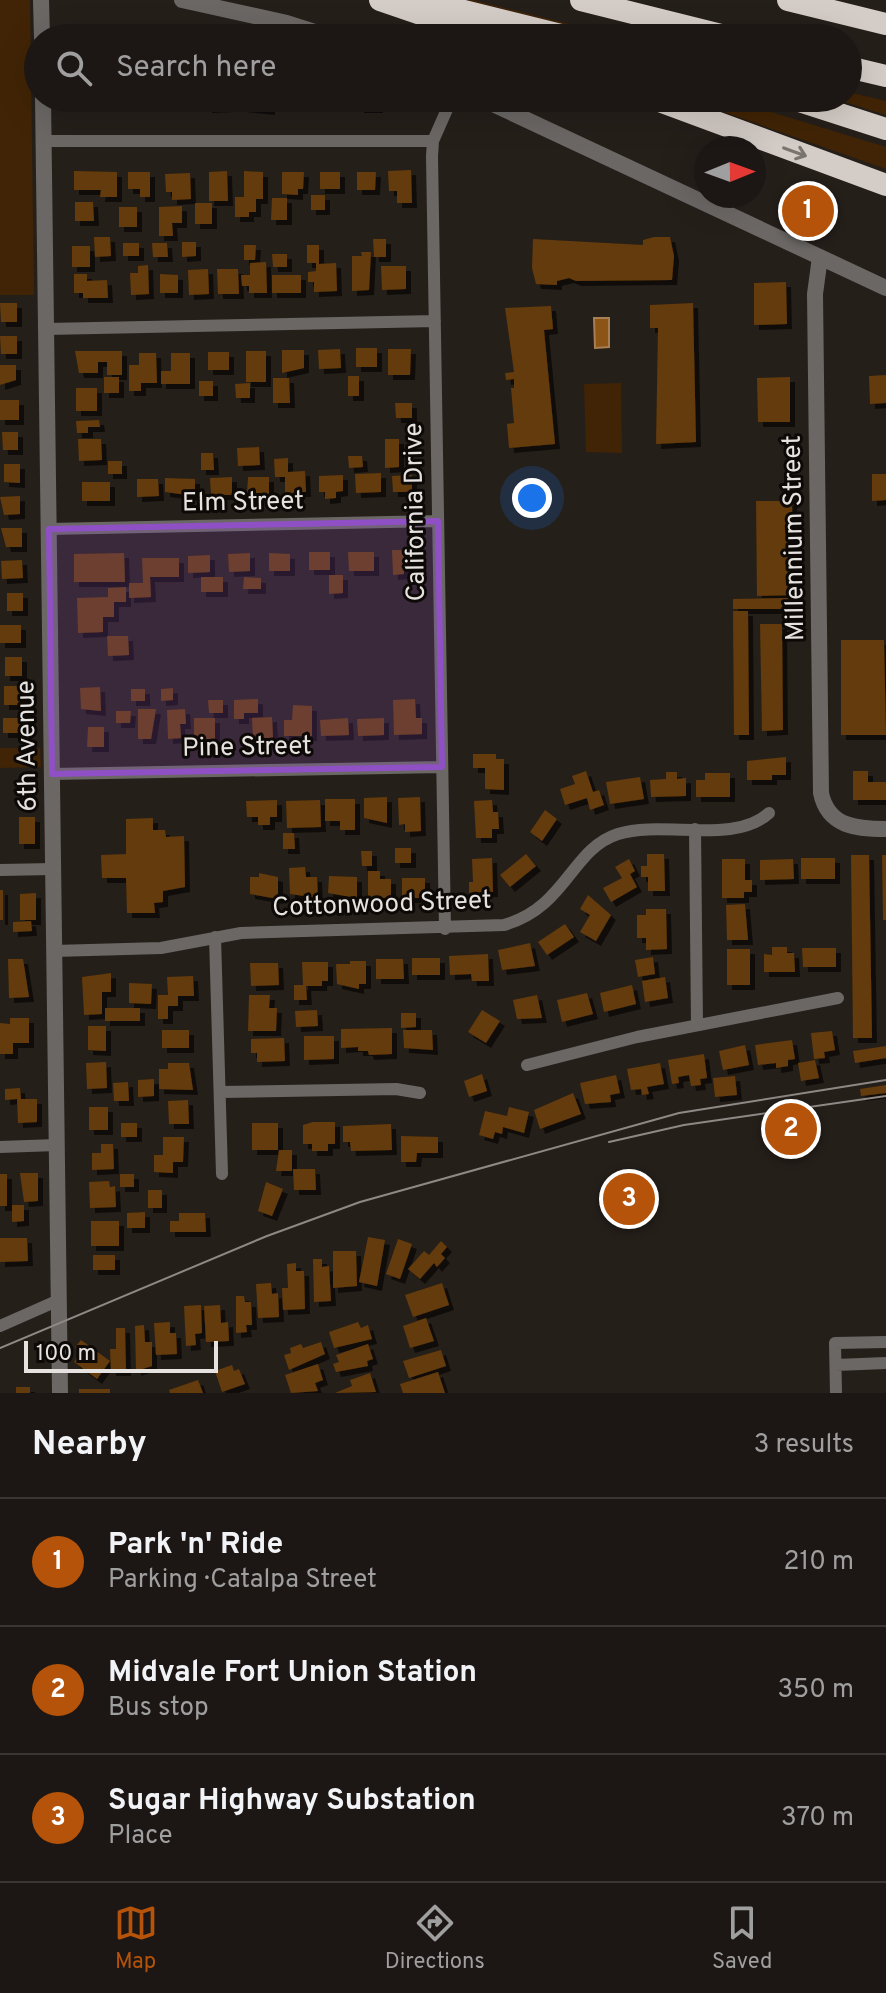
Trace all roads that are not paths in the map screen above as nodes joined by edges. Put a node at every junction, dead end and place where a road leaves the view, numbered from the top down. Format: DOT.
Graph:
graph roads {
  1 [pos="41,0"];
  2 [pos="182,0"];
  3 [pos="380,0"];
  4 [pos="420,0"];
  5 [pos="581,0"];
  6 [pos="788,0"];
  7 [pos="42,24"];
  8 [pos="278,24"];
  9 [pos="450,24"];
  10 [pos="517,24"];
  11 [pos="677,24"];
  12 [pos="886,24"];
  13 [pos="862,70"];
  14 [pos="886,76"];
  15 [pos="43,112"];
  16 [pos="446,112"];
  17 [pos="510,112"];
  18 [pos="689,112"];
  19 [pos="833,112"];
  20 [pos="886,129"];
  21 [pos="43,141"];
  22 [pos="433,141"];
  23 [pos="886,185"];
  24 [pos="820,257"];
  25 [pos="886,288"];
  26 [pos="435,321"];
  27 [pos="46,329"];
  28 [pos="438,521"];
  29 [pos="49,529"];
  30 [pos="442,767"];
  31 [pos="52,774"];
  32 [pos="769,813"];
  33 [pos="695,829"];
  34 [pos="886,829"];
  35 [pos="53,869"];
  36 [pos="0,870"];
  37 [pos="445,929"];
  38 [pos="215,937"];
  39 [pos="54,951"];
  40 [pos="838,998"];
  41 [pos="697,1025"];
  42 [pos="527,1065"];
  43 [pos="221,1092"];
  44 [pos="420,1093"];
  45 [pos="57,1145"];
  46 [pos="0,1147"];
  47 [pos="222,1174"];
  48 [pos="59,1300"];
  49 [pos="0,1326"];
  50 [pos="886,1342"];
  51 [pos="886,1363"];
  52 [pos="836,1365"];
  53 [pos="60,1393"];
  54 [pos="836,1393"];
  1 -- 7 [label="street"];
  2 -- 8 [label="street"];
  3 -- 9 [label="highway"];
  4 -- 10 [label="highway"];
  5 -- 11 [label="highway"];
  6 -- 12 [label="highway"];
  13 -- 14 [label="highway"];
  15 -- 21 [label="street, 6th Avenue"];
  16 -- 22 [label="street, California Drive"];
  17 -- 24 [label="street"];
  18 -- 23 [label="highway, one-way"];
  19 -- 20 [label="highway"];
  21 -- 22 [label="street"];
  21 -- 27 [label="street, 6th Avenue"];
  22 -- 26 [label="street, California Drive"];
  24 -- 25 [label="street"];
  24 -- 34 [label="street, Millennium Street"];
  26 -- 27 [label="street"];
  26 -- 28 [label="street, California Drive"];
  27 -- 29 [label="street, 6th Avenue"];
  28 -- 29 [label="street, Elm Street"];
  28 -- 30 [label="street, California Drive"];
  29 -- 31 [label="street, 6th Avenue"];
  30 -- 31 [label="street, Pine Street"];
  30 -- 37 [label="street, California Drive"];
  31 -- 35 [label="street, 6th Avenue"];
  32 -- 33 [label="street, Cottonwood Street"];
  33 -- 37 [label="street, Cottonwood Street"];
  33 -- 41 [label="street"];
  35 -- 36 [label="street"];
  35 -- 39 [label="street, 6th Avenue"];
  37 -- 38 [label="street, Cottonwood Street"];
  38 -- 39 [label="street, Cottonwood Street"];
  38 -- 43 [label="street"];
  39 -- 45 [label="street, 6th Avenue"];
  40 -- 41 [label="street"];
  41 -- 42 [label="street"];
  43 -- 44 [label="street"];
  43 -- 47 [label="street"];
  45 -- 46 [label="street"];
  45 -- 48 [label="street, 6th Avenue"];
  48 -- 49 [label="street"];
  48 -- 53 [label="street, 6th Avenue"];
  50 -- 52 [label="street"];
  51 -- 52 [label="street"];
  52 -- 54 [label="street"];
}
